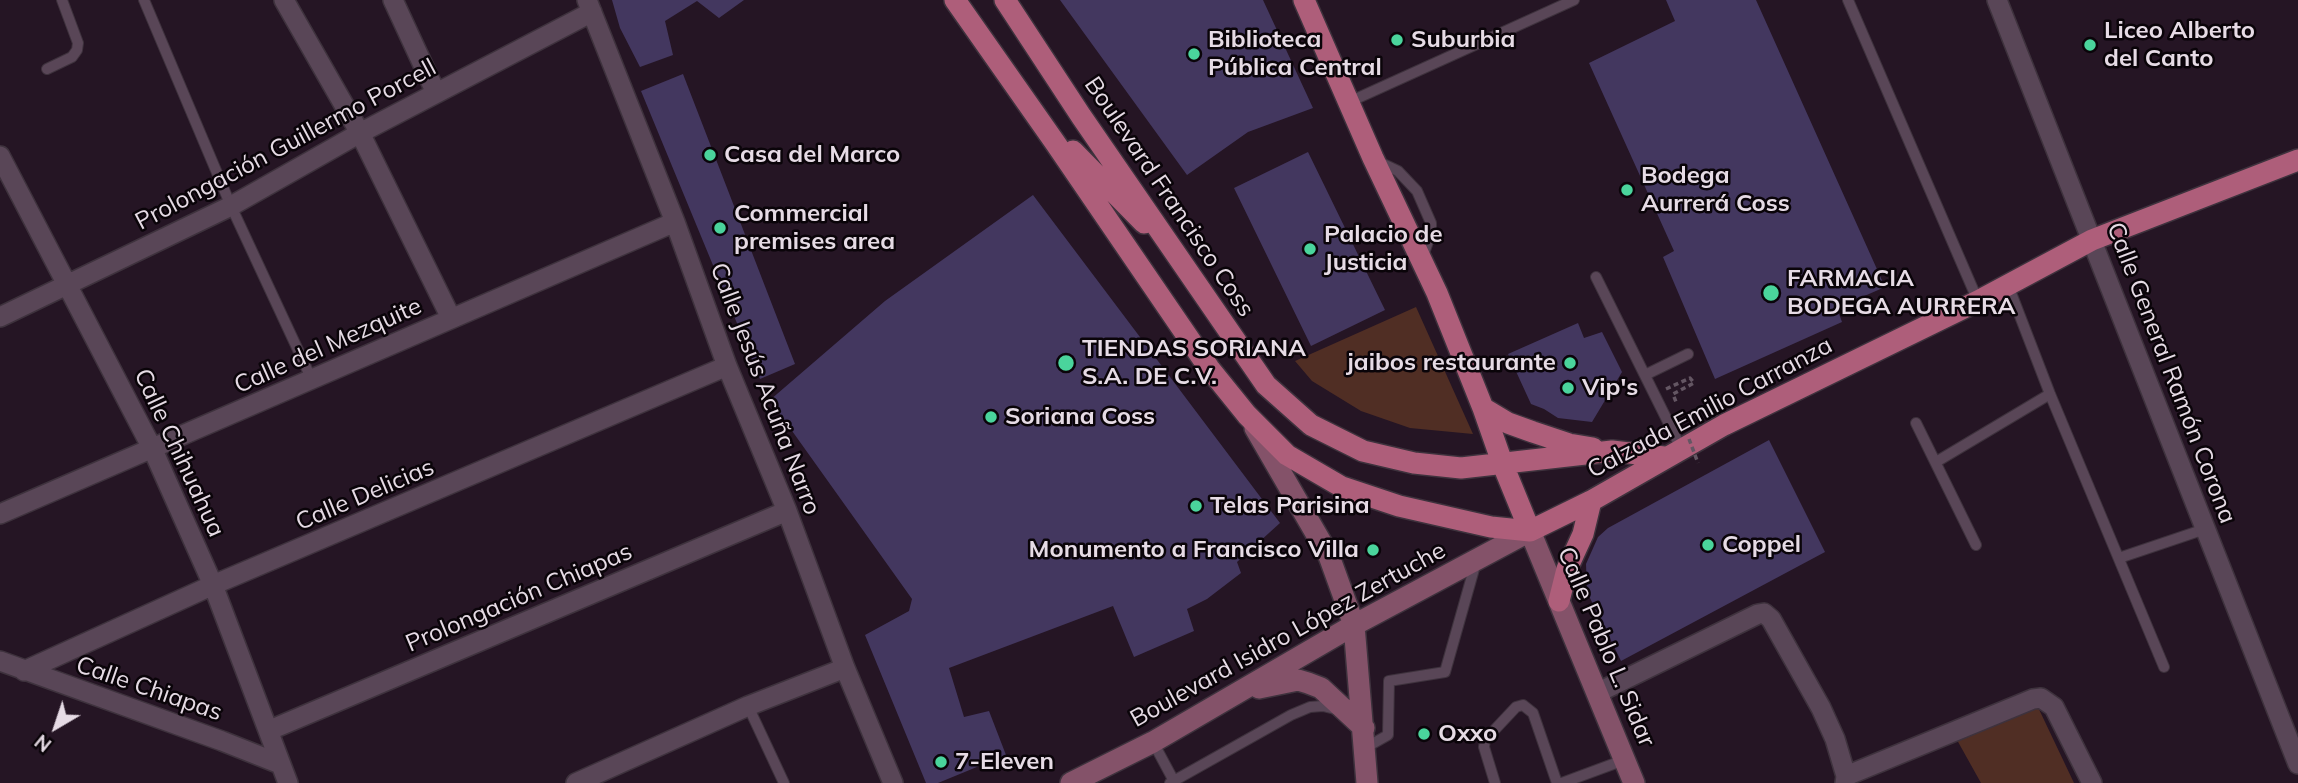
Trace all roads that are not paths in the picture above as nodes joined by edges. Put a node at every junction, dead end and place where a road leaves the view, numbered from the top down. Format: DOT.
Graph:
graph roads {
  1 [pos="62,0"];
  2 [pos="144,0"];
  3 [pos="284,0"];
  4 [pos="393,0"];
  5 [pos="1005,0"];
  6 [pos="1304,0"];
  7 [pos="1574,0"];
  8 [pos="1848,0"];
  9 [pos="1997,0"];
  10 [pos="956,1"];
  11 [pos="589,6"];
  12 [pos="996,58"];
  13 [pos="47,69"];
  14 [pos="436,93"];
  15 [pos="1348,103"];
  16 [pos="1081,116"];
  17 [pos="360,133"];
  18 [pos="1056,144"];
  19 [pos="0,156"];
  20 [pos="2298,160"];
  21 [pos="231,206"];
  22 [pos="675,222"];
  23 [pos="2092,240"];
  24 [pos="1187,267"];
  25 [pos="1596,277"];
  26 [pos="68,284"];
  27 [pos="2008,284"];
  28 [pos="1978,301"];
  29 [pos="0,317"];
  30 [pos="451,318"];
  31 [pos="1688,354"];
  32 [pos="727,366"];
  33 [pos="1645,375"];
  34 [pos="312,381"];
  35 [pos="2050,394"];
  36 [pos="1483,408"];
  37 [pos="1247,415"];
  38 [pos="1916,424"];
  39 [pos="1678,448"];
  40 [pos="153,450"];
  41 [pos="1612,451"];
  42 [pos="1936,462"];
  43 [pos="1503,465"];
  44 [pos="1591,501"];
  45 [pos="787,511"];
  46 [pos="0,514"];
  47 [pos="2205,529"];
  48 [pos="1530,531"];
  49 [pos="1976,545"];
  50 [pos="2119,558"];
  51 [pos="1477,559"];
  52 [pos="213,585"];
  53 [pos="1559,601"];
  54 [pos="1354,625"];
  55 [pos="0,661"];
  56 [pos="2164,667"];
  57 [pos="845,668"];
  58 [pos="23,671"];
  59 [pos="1243,691"];
  60 [pos="1597,693"];
  61 [pos="748,706"];
  62 [pos="1346,712"];
  63 [pos="270,730"];
  64 [pos="1365,738"];
  65 [pos="1153,742"];
  66 [pos="1625,760"];
  67 [pos="280,764"];
  68 [pos="2298,764"];
  69 [pos="1845,779"];
  70 [pos="1173,782"];
  71 [pos="288,783"];
  72 [pos="576,783"];
  73 [pos="784,783"];
  74 [pos="893,783"];
  75 [pos="1071,783"];
  76 [pos="1367,783"];
  77 [pos="1495,783"];
  78 [pos="1560,783"];
  79 [pos="1634,783"];
  80 [pos="2092,783"];
  1 -- 13 [label="lane"];
  2 -- 21 [label="lane"];
  3 -- 17 [label="street"];
  4 -- 14 [label="street"];
  5 -- 16 [label="main road, Boulevard Francisco Coss"];
  6 -- 15 [label="main road"];
  7 -- 15 [label="lane"];
  8 -- 28 [label="lane"];
  9 -- 23 [label="street, Calle General Ramón Corona"];
  10 -- 12 [label="main road"];
  11 -- 14 [label="street, Prolongación Guillermo Porcell"];
  11 -- 22 [label="street, Calle Jesús Acuña Narro"];
  12 -- 16 [label="main road"];
  12 -- 18 [label="main road"];
  14 -- 17 [label="street, Prolongación Guillermo Porcell"];
  15 -- 36 [label="main road"];
  16 -- 24 [label="main road, Boulevard Francisco Coss"];
  17 -- 21 [label="street, Prolongación Guillermo Porcell"];
  17 -- 30 [label="street"];
  18 -- 24 [label="main road"];
  18 -- 37 [label="main road"];
  19 -- 26 [label="street, Calle Chihuahua"];
  20 -- 23 [label="main road, Calzada Emilio Carranza"];
  21 -- 26 [label="street, Prolongación Guillermo Porcell"];
  21 -- 34 [label="lane"];
  22 -- 30 [label="street, Calle del Mezquite"];
  22 -- 32 [label="street, Calle Jesús Acuña Narro"];
  23 -- 27 [label="main road, Calzada Emilio Carranza"];
  23 -- 47 [label="street, Calle General Ramón Corona"];
  24 -- 43 [label="main road, Boulevard Francisco Coss"];
  25 -- 33 [label="lane"];
  26 -- 29 [label="street, Prolongación Guillermo Porcell"];
  26 -- 40 [label="street, Calle Chihuahua"];
  27 -- 28 [label="main road, Calzada Emilio Carranza"];
  27 -- 35 [label="lane"];
  28 -- 39 [label="main road, Calzada Emilio Carranza"];
  30 -- 34 [label="street, Calle del Mezquite"];
  31 -- 33 [label="lane"];
  32 -- 45 [label="street, Calle Jesús Acuña Narro"];
  32 -- 52 [label="street, Calle Delicias"];
  33 -- 39 [label="lane"];
  34 -- 40 [label="street, Calle del Mezquite"];
  35 -- 42 [label="lane"];
  35 -- 50 [label="lane"];
  36 -- 41 [label="main road"];
  36 -- 43 [label="main road"];
  37 -- 48 [label="main road"];
  37 -- 54 [label="main road"];
  38 -- 42 [label="lane"];
  39 -- 41 [label="main road, Boulevard Francisco Coss"];
  39 -- 44 [label="main road, Calzada Emilio Carranza"];
  40 -- 46 [label="street, Calle del Mezquite"];
  40 -- 52 [label="street, Calle Chihuahua"];
  41 -- 43 [label="main road, Boulevard Francisco Coss"];
  42 -- 49 [label="lane"];
  43 -- 48 [label="main road"];
  44 -- 48 [label="main road, Calzada Emilio Carranza"];
  44 -- 53 [label="main road"];
  45 -- 57 [label="street, Calle Jesús Acuña Narro"];
  45 -- 63 [label="street, Prolongación Chiapas"];
  47 -- 50 [label="lane"];
  47 -- 68 [label="street, Calle General Ramón Corona"];
  48 -- 51 [label="main road, Boulevard Isidro López Zertuche"];
  48 -- 53 [label="main road, Calle Pablo L. Sidar"];
  50 -- 56 [label="lane"];
  51 -- 54 [label="main road, Boulevard Isidro López Zertuche"];
  51 -- 64 [label="lane"];
  52 -- 58 [label="street, Calle Delicias"];
  52 -- 63 [label="street, Calle Chihuahua"];
  53 -- 60 [label="main road, Calle Pablo L. Sidar"];
  54 -- 59 [label="main road, Boulevard Isidro López Zertuche"];
  54 -- 64 [label="main road"];
  55 -- 58 [label="street, Calle Chiapas"];
  57 -- 61 [label="street"];
  57 -- 74 [label="street, Calle Jesús Acuña Narro"];
  58 -- 67 [label="street, Calle Chiapas"];
  59 -- 62 [label="main road"];
  59 -- 65 [label="main road, Boulevard Isidro López Zertuche"];
  60 -- 66 [label="main road, Calle Pablo L. Sidar"];
  60 -- 69 [label="street"];
  61 -- 72 [label="street"];
  61 -- 73 [label="lane"];
  62 -- 64 [label="main road"];
  62 -- 70 [label="lane"];
  63 -- 67 [label="street, Calle Chihuahua"];
  64 -- 76 [label="main road"];
  65 -- 70 [label="lane"];
  65 -- 75 [label="main road, Boulevard Isidro López Zertuche"];
  66 -- 78 [label="lane"];
  66 -- 79 [label="main road, Calle Pablo L. Sidar"];
  67 -- 71 [label="street, Calle Chihuahua"];
  69 -- 80 [label="street"];
  77 -- 78 [label="lane"];
}
